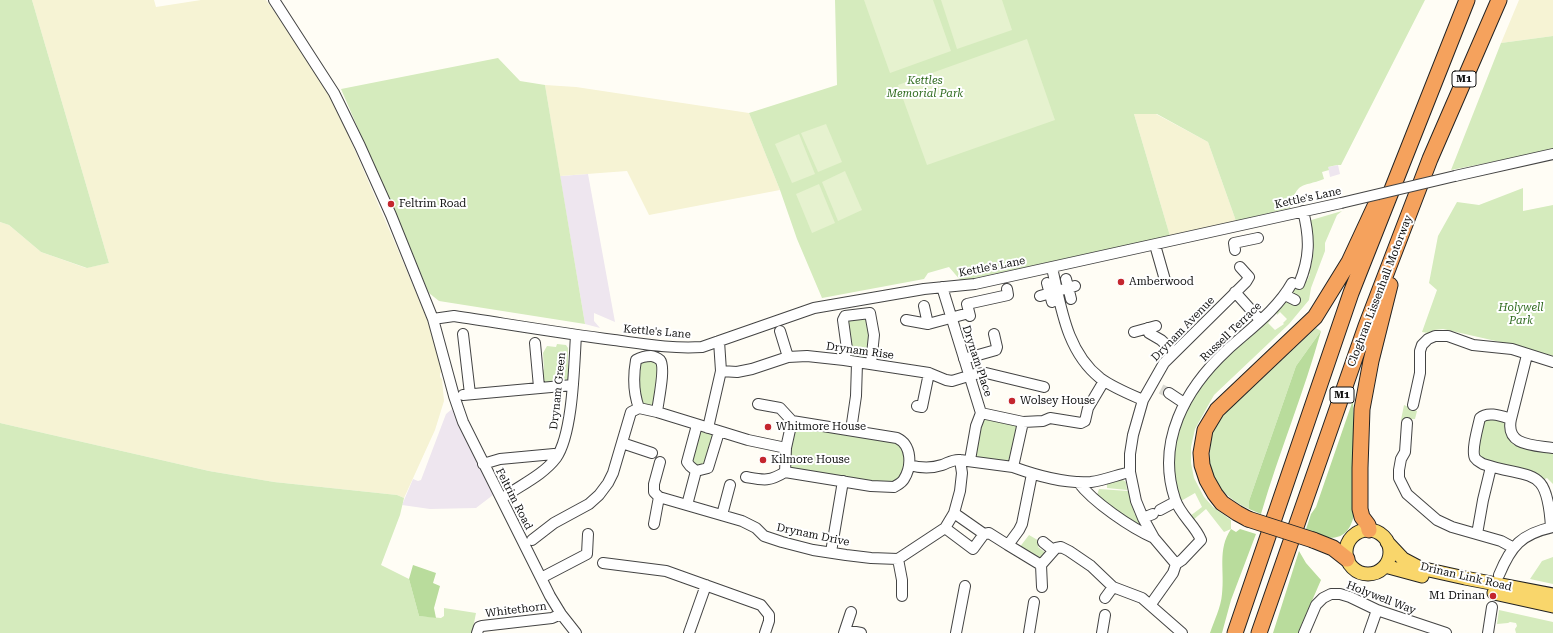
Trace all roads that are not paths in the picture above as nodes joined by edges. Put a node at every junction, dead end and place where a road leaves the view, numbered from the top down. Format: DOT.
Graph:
graph roads {
  1 [pos="274,0"];
  2 [pos="1499,0"];
  3 [pos="1465,4"];
  4 [pos="1553,154"];
  5 [pos="1430,159"];
  6 [pos="1303,211"];
  7 [pos="1243,224"];
  8 [pos="1258,238"];
  9 [pos="1246,240"];
  10 [pos="1155,245"];
  11 [pos="1236,250"];
  12 [pos="1240,267"];
  13 [pos="1052,268"];
  14 [pos="1165,280"];
  15 [pos="942,287"];
  16 [pos="1007,289"];
  17 [pos="1235,292"];
  18 [pos="1049,293"];
  19 [pos="1285,295"];
  20 [pos="1071,299"];
  21 [pos="1295,300"];
  22 [pos="924,306"];
  23 [pos="950,317"];
  24 [pos="433,319"];
  25 [pos="906,320"];
  26 [pos="1260,320"];
  27 [pos="928,324"];
  28 [pos="780,331"];
  29 [pos="1134,332"];
  30 [pos="463,334"];
  31 [pos="994,334"];
  32 [pos="576,335"];
  33 [pos="719,341"];
  34 [pos="535,343"];
  35 [pos="1174,352"];
  36 [pos="1526,355"];
  37 [pos="788,357"];
  38 [pos="964,359"];
  39 [pos="844,360"];
  40 [pos="1553,362"];
  41 [pos="857,363"];
  42 [pos="871,364"];
  43 [pos="721,371"];
  44 [pos="929,374"];
  45 [pos="969,377"];
  46 [pos="1104,380"];
  47 [pos="1151,384"];
  48 [pos="572,385"];
  49 [pos="539,387"];
  50 [pos="1044,387"];
  51 [pos="1143,400"];
  52 [pos="1184,403"];
  53 [pos="758,404"];
  54 [pos="917,406"];
  55 [pos="1413,406"];
  56 [pos="639,408"];
  57 [pos="657,412"];
  58 [pos="981,412"];
  59 [pos="1511,419"];
  60 [pos="792,421"];
  61 [pos="1023,422"];
  62 [pos="1407,423"];
  63 [pos="697,425"];
  64 [pos="708,428"];
  65 [pos="851,430"];
  66 [pos="719,432"];
  67 [pos="622,443"];
  68 [pos="786,448"];
  69 [pos="1553,448"];
  70 [pos="652,452"];
  71 [pos="557,456"];
  72 [pos="965,460"];
  73 [pos="660,462"];
  74 [pos="483,464"];
  75 [pos="909,465"];
  76 [pos="1013,467"];
  77 [pos="1491,467"];
  78 [pos="696,471"];
  79 [pos="785,472"];
  80 [pos="1130,472"];
  81 [pos="1032,474"];
  82 [pos="746,477"];
  83 [pos="843,481"];
  84 [pos="1078,482"];
  85 [pos="730,484"];
  86 [pos="507,495"];
  87 [pos="659,497"];
  88 [pos="1175,502"];
  89 [pos="687,505"];
  90 [pos="954,513"];
  91 [pos="722,515"];
  92 [pos="1143,518"];
  93 [pos="654,524"];
  94 [pos="1552,527"];
  95 [pos="945,528"];
  96 [pos="1369,530"];
  97 [pos="588,534"];
  98 [pos="984,534"];
  99 [pos="1477,534"];
  100 [pos="1154,538"];
  101 [pos="532,540"];
  102 [pos="1043,542"];
  103 [pos="1387,542"];
  104 [pos="1008,545"];
  105 [pos="1512,548"];
  106 [pos="1053,550"];
  107 [pos="831,552"];
  108 [pos="898,559"];
  109 [pos="1347,559"];
  110 [pos="1174,562"];
  111 [pos="603,563"];
  112 [pos="1041,565"];
  113 [pos="1384,566"];
  114 [pos="1499,576"];
  115 [pos="541,578"];
  116 [pos="706,585"];
  117 [pos="965,586"];
  118 [pos="1042,587"];
  119 [pos="1113,587"];
  120 [pos="1553,595"];
  121 [pos="902,596"];
  122 [pos="1105,598"];
  123 [pos="1034,602"];
  124 [pos="1151,604"];
  125 [pos="1553,606"];
  126 [pos="1492,608"];
  127 [pos="1377,610"];
  128 [pos="850,612"];
  129 [pos="562,614"];
  130 [pos="1105,614"];
  131 [pos="844,632"];
  132 [pos="1442,632"];
  133 [pos="477,633"];
  134 [pos="576,633"];
  135 [pos="689,633"];
  136 [pos="765,633"];
  137 [pos="861,633"];
  138 [pos="956,633"];
  139 [pos="1029,633"];
  140 [pos="1102,633"];
  141 [pos="1182,633"];
  142 [pos="1235,633"];
  143 [pos="1259,633"];
  144 [pos="1304,633"];
  145 [pos="1368,633"];
  146 [pos="1488,633"];
  1 -- 24 [label="street, Feltrim Road"];
  2 -- 5 [label="highway, Cloghran Lissenhall Motorway / M1"];
  3 -- 109 [label="highway, bridge"];
  3 -- 142 [label="highway, M1"];
  4 -- 6 [label="street, Kettle's Lane, bridge"];
  5 -- 96 [label="highway"];
  5 -- 143 [label="highway, Cloghran Lissenhall Motorway / M1"];
  6 -- 7 [label="street, Kettle's Lane"];
  6 -- 19 [label="street, Russell Terrace"];
  7 -- 9 [label="street"];
  7 -- 10 [label="street, Kettle's Lane"];
  8 -- 9 [label="street"];
  9 -- 11 [label="street"];
  10 -- 13 [label="street, Kettle's Lane"];
  10 -- 14 [label="street"];
  12 -- 17 [label="street, Drynam Avenue"];
  13 -- 15 [label="street, Kettle's Lane"];
  13 -- 18 [label="street"];
  15 -- 23 [label="street, Drynam Place"];
  15 -- 33 [label="street, Kettle's Lane"];
  16 -- 23 [label="street"];
  17 -- 26 [label="street"];
  17 -- 35 [label="street, Drynam Avenue"];
  18 -- 20 [label="street"];
  18 -- 46 [label="street"];
  19 -- 21 [label="street"];
  19 -- 26 [label="street, Russell Terrace"];
  22 -- 27 [label="street"];
  23 -- 27 [label="street, Drynam Place"];
  23 -- 38 [label="street, Drynam Place"];
  24 -- 32 [label="street, Kettle's Lane"];
  24 -- 74 [label="street, Feltrim Road"];
  25 -- 27 [label="street, Drynam Place"];
  26 -- 52 [label="street, Russell Terrace"];
  28 -- 37 [label="street"];
  29 -- 35 [label="street"];
  30 -- 49 [label="street"];
  31 -- 38 [label="street"];
  32 -- 33 [label="street, Kettle's Lane"];
  32 -- 48 [label="street, Drynam Green"];
  33 -- 43 [label="street"];
  34 -- 49 [label="street"];
  35 -- 47 [label="street, Drynam Avenue"];
  36 -- 40 [label="street"];
  36 -- 55 [label="street"];
  36 -- 59 [label="street"];
  37 -- 39 [label="street, Drynam Rise"];
  37 -- 43 [label="street, Drynam Rise"];
  38 -- 45 [label="street, Drynam Place"];
  39 -- 41 [label="street, Drynam Rise"];
  39 -- 42 [label="street"];
  41 -- 42 [label="street, Drynam Rise"];
  41 -- 65 [label="street"];
  42 -- 44 [label="street, Drynam Rise"];
  43 -- 64 [label="street"];
  44 -- 45 [label="street, Drynam Rise"];
  44 -- 54 [label="street"];
  45 -- 50 [label="street"];
  45 -- 58 [label="street, Drynam Place"];
  46 -- 51 [label="street"];
  46 -- 61 [label="street"];
  47 -- 51 [label="street, Drynam Avenue"];
  47 -- 52 [label="street"];
  48 -- 49 [label="street"];
  48 -- 71 [label="street, Drynam Green"];
  51 -- 80 [label="street, Drynam Avenue"];
  52 -- 88 [label="street, Russell Terrace"];
  53 -- 60 [label="street"];
  56 -- 57 [label="street"];
  56 -- 57 [label="street"];
  56 -- 67 [label="street"];
  57 -- 63 [label="street"];
  58 -- 61 [label="street"];
  58 -- 72 [label="street"];
  59 -- 69 [label="street"];
  59 -- 77 [label="street"];
  60 -- 65 [label="street"];
  60 -- 68 [label="street"];
  61 -- 76 [label="street"];
  62 -- 99 [label="street"];
  63 -- 64 [label="street"];
  63 -- 78 [label="street"];
  64 -- 66 [label="street"];
  65 -- 75 [label="street"];
  66 -- 68 [label="street"];
  66 -- 78 [label="street"];
  67 -- 70 [label="street"];
  67 -- 101 [label="street"];
  68 -- 79 [label="street"];
  71 -- 74 [label="street"];
  71 -- 86 [label="street, Drynam Green"];
  72 -- 75 [label="street"];
  72 -- 76 [label="street"];
  72 -- 90 [label="street"];
  73 -- 87 [label="street"];
  74 -- 115 [label="street, Feltrim Road"];
  75 -- 83 [label="street"];
  76 -- 81 [label="street"];
  77 -- 94 [label="street"];
  77 -- 99 [label="street"];
  78 -- 89 [label="street"];
  79 -- 82 [label="street"];
  79 -- 83 [label="street"];
  80 -- 84 [label="street"];
  80 -- 92 [label="street, Drynam Avenue"];
  81 -- 84 [label="street"];
  81 -- 104 [label="street"];
  83 -- 107 [label="street"];
  84 -- 100 [label="street"];
  85 -- 91 [label="street"];
  87 -- 89 [label="street, Drynam Drive"];
  87 -- 93 [label="street"];
  88 -- 92 [label="street"];
  88 -- 110 [label="street, Russell Terrace"];
  89 -- 91 [label="street, Drynam Drive"];
  90 -- 95 [label="street"];
  90 -- 98 [label="street"];
  91 -- 107 [label="street, Drynam Drive"];
  92 -- 100 [label="street, Drynam Avenue"];
  94 -- 105 [label="street"];
  95 -- 98 [label="street"];
  95 -- 108 [label="street"];
  96 -- 103 [label="main road"];
  96 -- 109 [label="main road"];
  97 -- 115 [label="street"];
  98 -- 104 [label="street"];
  99 -- 105 [label="street"];
  100 -- 110 [label="street, Drynam Avenue"];
  102 -- 106 [label="street"];
  103 -- 113 [label="main road"];
  103 -- 120 [label="main road, Drinan Link Road"];
  104 -- 112 [label="street"];
  105 -- 114 [label="street"];
  106 -- 112 [label="street"];
  106 -- 119 [label="street"];
  107 -- 108 [label="street, Drynam Drive"];
  108 -- 121 [label="street"];
  109 -- 113 [label="main road"];
  110 -- 124 [label="street"];
  111 -- 116 [label="street"];
  112 -- 118 [label="street"];
  113 -- 125 [label="main road, Drinan Link Road"];
  115 -- 129 [label="street, Feltrim Road"];
  116 -- 135 [label="street"];
  116 -- 136 [label="street"];
  117 -- 138 [label="street"];
  119 -- 122 [label="street"];
  119 -- 124 [label="street"];
  123 -- 139 [label="street"];
  124 -- 141 [label="street"];
  126 -- 146 [label="street"];
  127 -- 132 [label="street, Holywell Way"];
  127 -- 144 [label="street, Holywell Way"];
  127 -- 145 [label="street"];
  128 -- 131 [label="street"];
  129 -- 133 [label="street, Whitethorn"];
  129 -- 134 [label="street, Feltrim Road"];
  130 -- 140 [label="street"];
  131 -- 137 [label="street"];
}
